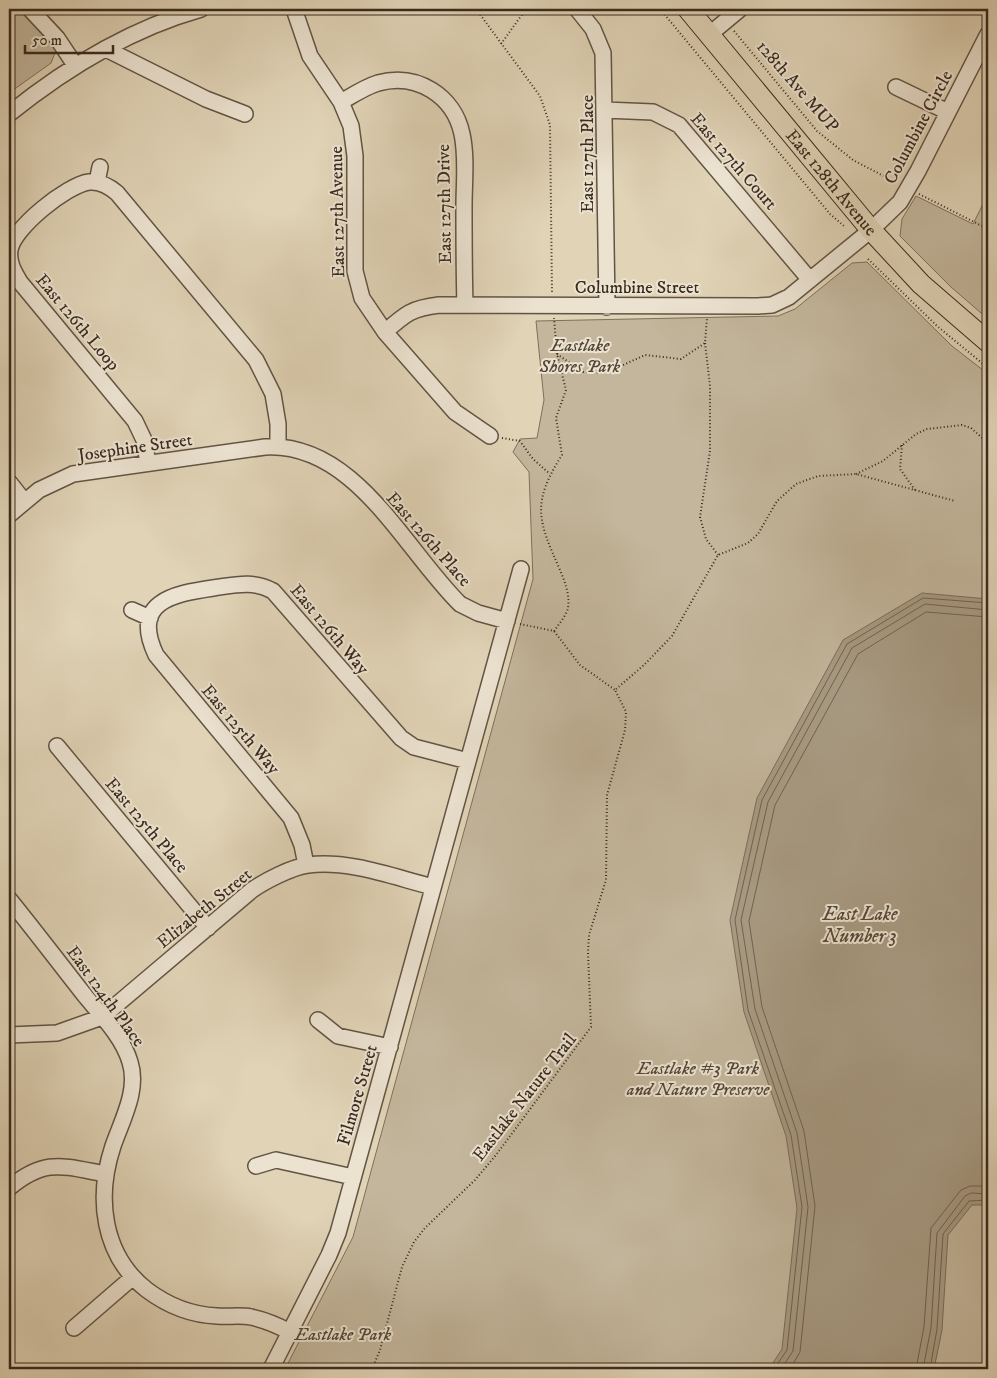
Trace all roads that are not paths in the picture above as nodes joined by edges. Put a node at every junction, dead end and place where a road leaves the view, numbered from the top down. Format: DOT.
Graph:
graph roads {
  1 [pos="30,9"];
  2 [pos="201,9"];
  3 [pos="294,9"];
  4 [pos="577,9"];
  5 [pos="688,9"];
  6 [pos="740,9"];
  7 [pos="710,34"];
  8 [pos="988,34"];
  9 [pos="106,49"];
  10 [pos="76,65"];
  11 [pos="896,87"];
  12 [pos="341,102"];
  13 [pos="605,110"];
  14 [pos="948,112"];
  15 [pos="9,114"];
  16 [pos="245,114"];
  17 [pos="871,230"];
  18 [pos="810,280"];
  19 [pos="465,305"];
  20 [pos="607,307"];
  21 [pos="385,332"];
  22 [pos="988,342"];
  23 [pos="490,436"];
  24 [pos="278,446"];
  25 [pos="148,462"];
  26 [pos="9,482"];
  27 [pos="24,501"];
  28 [pos="9,515"];
  29 [pos="521,569"];
  30 [pos="132,610"];
  31 [pos="150,618"];
  32 [pos="507,621"];
  33 [pos="57,746"];
  34 [pos="468,761"];
  35 [pos="306,865"];
  36 [pos="433,887"];
  37 [pos="9,899"];
  38 [pos="208,928"];
  39 [pos="102,1017"];
  40 [pos="318,1020"];
  41 [pos="9,1035"];
  42 [pos="390,1047"];
  43 [pos="256,1166"];
  44 [pos="105,1174"];
  45 [pos="353,1176"];
  46 [pos="9,1188"];
  47 [pos="134,1277"];
  48 [pos="74,1328"];
  49 [pos="290,1332"];
  50 [pos="271,1369"];
  1 -- 10 [label="street"];
  2 -- 9 [label="street"];
  3 -- 12 [label="street, East 127th Avenue"];
  4 -- 13 [label="street, East 127th Place"];
  5 -- 7 [label="main road, East 128th Avenue"];
  6 -- 7 [label="street"];
  7 -- 17 [label="main road, East 128th Avenue"];
  8 -- 14 [label="street, Columbine Circle"];
  9 -- 10 [label="street"];
  9 -- 16 [label="street"];
  10 -- 15 [label="street"];
  11 -- 14 [label="street"];
  12 -- 19 [label="street, East 127th Drive"];
  12 -- 21 [label="street, East 127th Avenue"];
  13 -- 18 [label="street, East 127th Court"];
  13 -- 20 [label="street, East 127th Place"];
  14 -- 17 [label="street, Columbine Circle"];
  17 -- 18 [label="street, Columbine Street"];
  17 -- 22 [label="main road, East 128th Avenue"];
  18 -- 20 [label="street, Columbine Street"];
  19 -- 20 [label="street, Columbine Street"];
  19 -- 21 [label="street, Columbine Street"];
  21 -- 23 [label="street, East 127th Avenue"];
  24 -- 25 [label="street, Josephine Street"];
  24 -- 25 [label="street, East 126th Loop"];
  24 -- 32 [label="street, East 126th Place"];
  25 -- 27 [label="street, Josephine Street"];
  26 -- 27 [label="street"];
  27 -- 28 [label="street, Josephine Street"];
  29 -- 32 [label="street"];
  30 -- 31 [label="street"];
  31 -- 34 [label="street, East 126th Way"];
  31 -- 35 [label="street, East 125th Way"];
  32 -- 34 [label="street"];
  33 -- 38 [label="street, East 125th Place"];
  34 -- 36 [label="street, Filmore Street"];
  35 -- 36 [label="street, Elizabeth Street"];
  35 -- 38 [label="street, Elizabeth Street"];
  36 -- 42 [label="street, Filmore Street"];
  37 -- 39 [label="street, East 124th Place"];
  38 -- 39 [label="street, Elizabeth Street"];
  39 -- 41 [label="street"];
  39 -- 44 [label="street, East 124th Place"];
  40 -- 42 [label="street"];
  42 -- 45 [label="street, Filmore Street"];
  43 -- 45 [label="street"];
  44 -- 46 [label="street"];
  44 -- 47 [label="street, East 124th Place"];
  45 -- 49 [label="street, Filmore Street"];
  47 -- 48 [label="street"];
  47 -- 49 [label="street, East 124th Place"];
  49 -- 50 [label="street, Filmore Street"];
}
